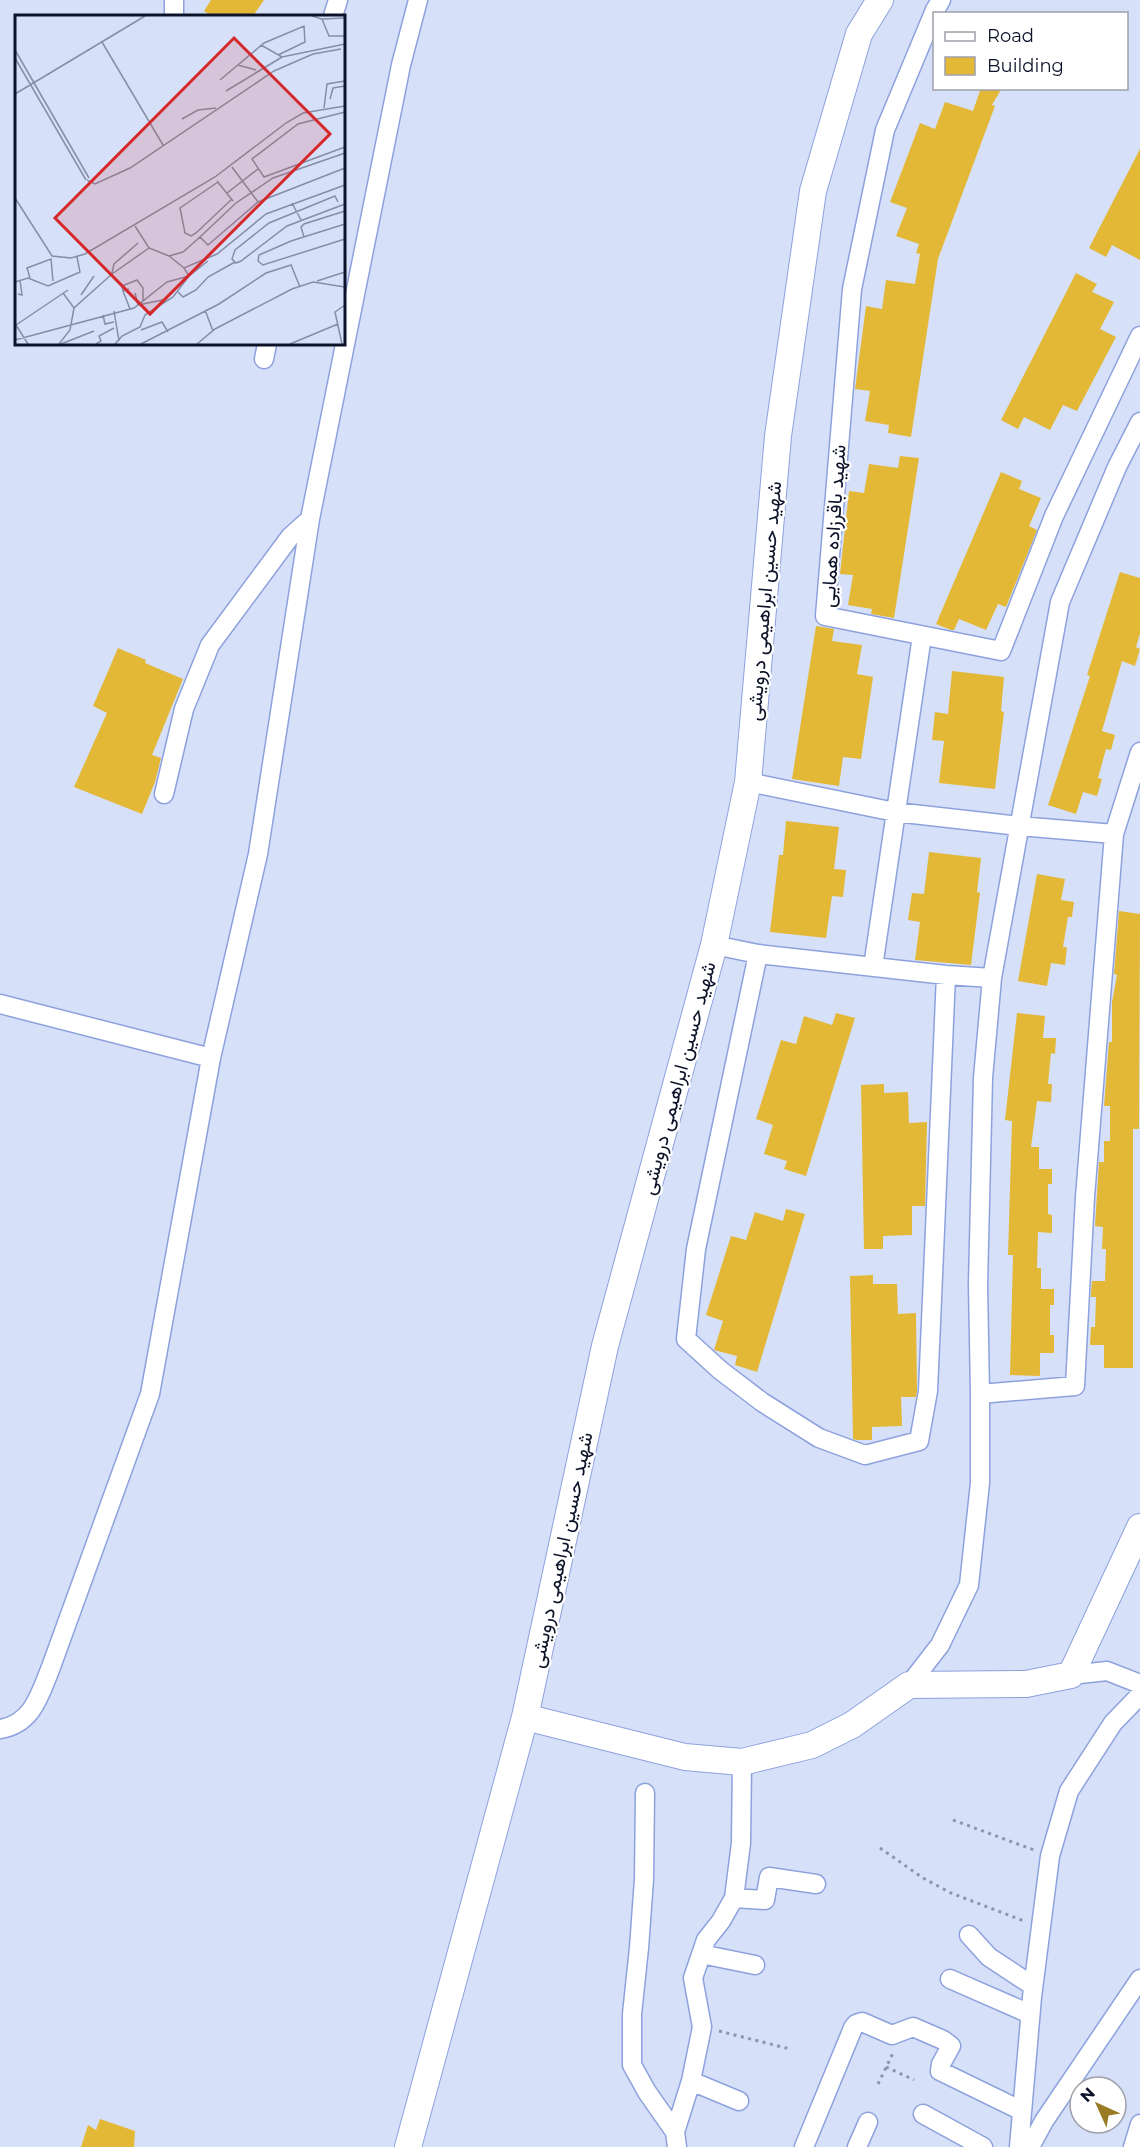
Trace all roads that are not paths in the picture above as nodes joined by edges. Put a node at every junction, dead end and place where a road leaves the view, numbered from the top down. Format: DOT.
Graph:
graph roads {
  1 [pos="338,0"];
  2 [pos="418,0"];
  3 [pos="880,0"];
  4 [pos="933,12"];
  5 [pos="333,15"];
  6 [pos="1140,336"];
  7 [pos="345,344"];
  8 [pos="345,345"];
  9 [pos="1140,422"];
  10 [pos="310,519"];
  11 [pos="922,636"];
  12 [pos="1140,752"];
  13 [pos="748,782"];
  14 [pos="164,794"];
  15 [pos="895,812"];
  16 [pos="1019,826"];
  17 [pos="1114,834"];
  18 [pos="714,945"];
  19 [pos="758,954"];
  20 [pos="873,967"];
  21 [pos="946,975"];
  22 [pos="992,978"];
  23 [pos="0,1004"];
  24 [pos="211,1058"];
  25 [pos="980,1394"];
  26 [pos="1140,1527"];
  27 [pos="1071,1675"];
  28 [pos="1140,1684"];
  29 [pos="909,1685"];
  30 [pos="1140,1695"];
  31 [pos="525,1717"];
  32 [pos="0,1729"];
  33 [pos="742,1762"];
  34 [pos="645,1793"];
  35 [pos="816,1884"];
  36 [pos="734,1898"];
  37 [pos="969,1935"];
  38 [pos="701,1954"];
  39 [pos="755,1965"];
  40 [pos="1140,1978"];
  41 [pos="950,1979"];
  42 [pos="1033,1986"];
  43 [pos="1030,2014"];
  44 [pos="691,2081"];
  45 [pos="739,2101"];
  46 [pos="1022,2111"];
  47 [pos="923,2114"];
  48 [pos="868,2122"];
  49 [pos="1140,2124"];
  50 [pos="680,2143"];
  51 [pos="408,2147"];
  52 [pos="804,2147"];
  53 [pos="856,2147"];
  54 [pos="983,2147"];
  55 [pos="1019,2147"];
  56 [pos="1029,2147"];
  57 [pos="1133,2147"];
  1 -- 5 [label="street"];
  2 -- 7 [label="street"];
  3 -- 13 [label="street, شهید حسین ابراهیمی درویشی"];
  4 -- 11 [label="street, شهید باقرزاده همایی"];
  6 -- 11 [label="street, شهید باقرزاده همایی"];
  8 -- 10 [label="street"];
  9 -- 16 [label="street"];
  10 -- 14 [label="street"];
  10 -- 24 [label="street"];
  11 -- 15 [label="street"];
  12 -- 17 [label="street"];
  13 -- 15 [label="street"];
  13 -- 18 [label="street, شهید حسین ابراهیمی درویشی"];
  15 -- 16 [label="street"];
  15 -- 20 [label="street"];
  16 -- 17 [label="street"];
  16 -- 22 [label="street"];
  17 -- 25 [label="street"];
  18 -- 19 [label="street"];
  18 -- 31 [label="street, شهید حسین ابراهیمی درویشی"];
  19 -- 20 [label="street"];
  19 -- 21 [label="street"];
  20 -- 21 [label="street"];
  21 -- 22 [label="street"];
  22 -- 25 [label="street"];
  23 -- 24 [label="street"];
  24 -- 32 [label="street"];
  25 -- 29 [label="street"];
  26 -- 27 [label="street"];
  27 -- 28 [label="street"];
  27 -- 29 [label="street"];
  29 -- 33 [label="street"];
  30 -- 42 [label="street"];
  31 -- 33 [label="street"];
  31 -- 51 [label="street, شهید حسین ابراهیمی درویشی"];
  33 -- 36 [label="street"];
  34 -- 50 [label="street"];
  35 -- 36 [label="street"];
  36 -- 38 [label="street"];
  37 -- 42 [label="street"];
  38 -- 39 [label="street"];
  38 -- 44 [label="street"];
  40 -- 56 [label="street"];
  41 -- 43 [label="street"];
  42 -- 43 [label="street"];
  43 -- 46 [label="street"];
  44 -- 45 [label="street"];
  44 -- 50 [label="street"];
  46 -- 52 [label="street"];
  46 -- 55 [label="street"];
  47 -- 54 [label="street"];
  48 -- 53 [label="street"];
  49 -- 57 [label="street"];
}
